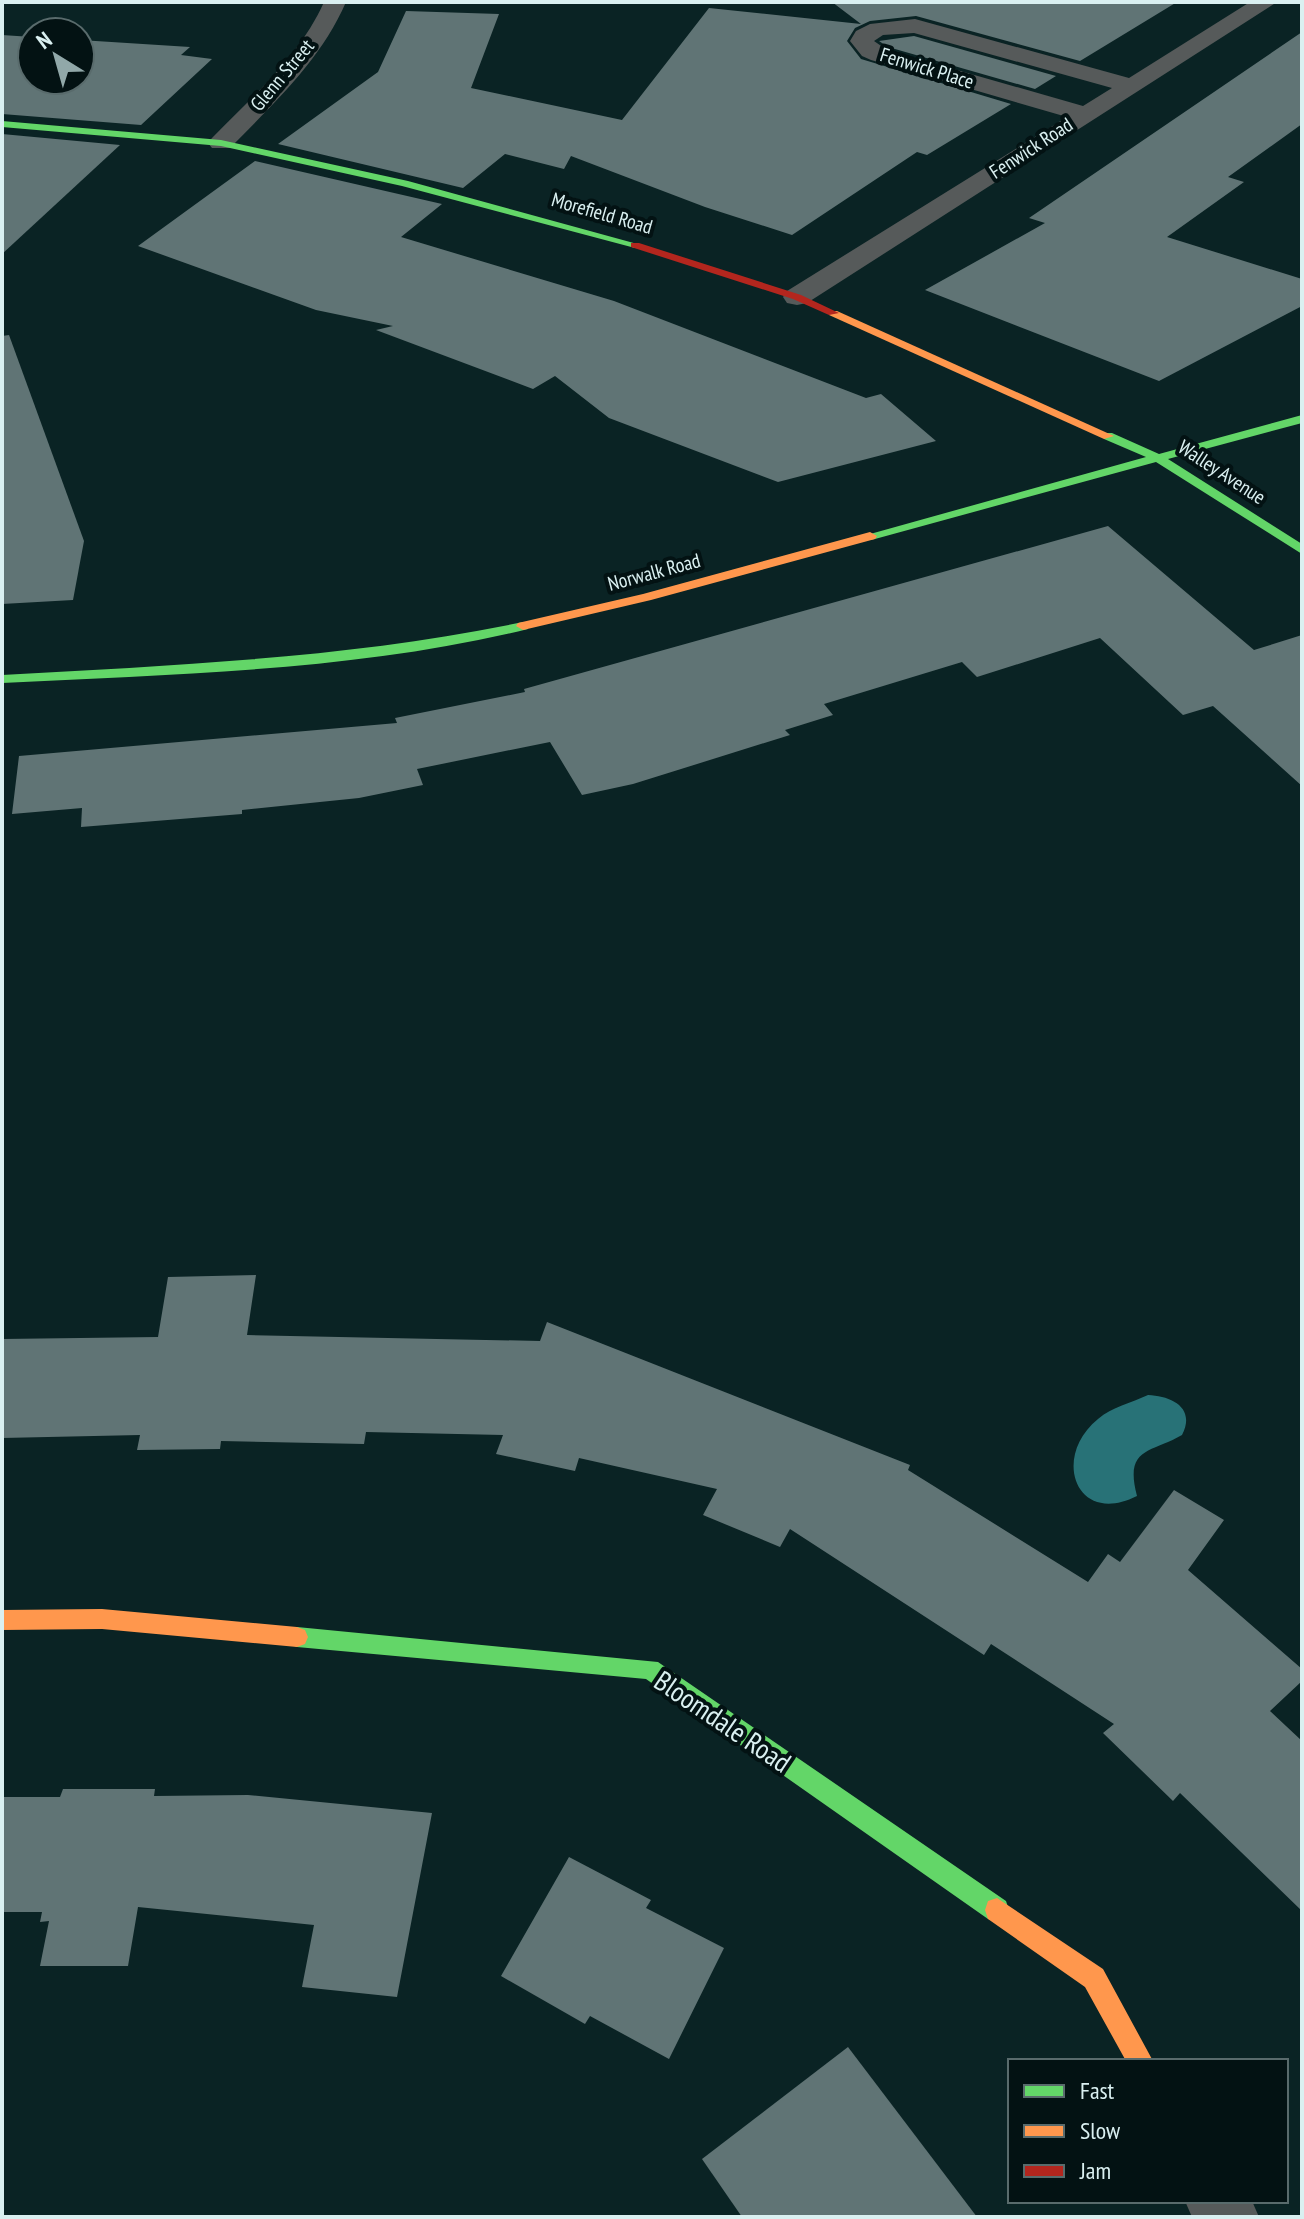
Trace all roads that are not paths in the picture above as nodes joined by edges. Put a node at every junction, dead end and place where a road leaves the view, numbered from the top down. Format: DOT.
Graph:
graph roads {
  1 [pos="335,2"];
  2 [pos="1266,2"];
  3 [pos="1131,86"];
  4 [pos="1084,114"];
  5 [pos="2,124"];
  6 [pos="221,143"];
  7 [pos="797,297"];
  8 [pos="1302,419"];
  9 [pos="1158,458"];
  10 [pos="1302,550"];
  11 [pos="2,679"];
  12 [pos="2,1620"];
  13 [pos="1139,2059"];
  1 -- 6 [label="street, Glenn Street"];
  2 -- 3 [label="street, Fenwick Road"];
  3 -- 4 [label="street, Fenwick Road"];
  3 -- 4 [label="street, Fenwick Place"];
  4 -- 7 [label="street, Fenwick Road"];
  5 -- 6 [label="street, Morefield Road"];
  6 -- 7 [label="street, Morefield Road"];
  7 -- 9 [label="street, Morefield Road"];
  8 -- 9 [label="street, Norwalk Road"];
  9 -- 10 [label="street, Walley Avenue"];
  9 -- 11 [label="street, Norwalk Road"];
  12 -- 13 [label="street, Bloomdale Road"];
}
